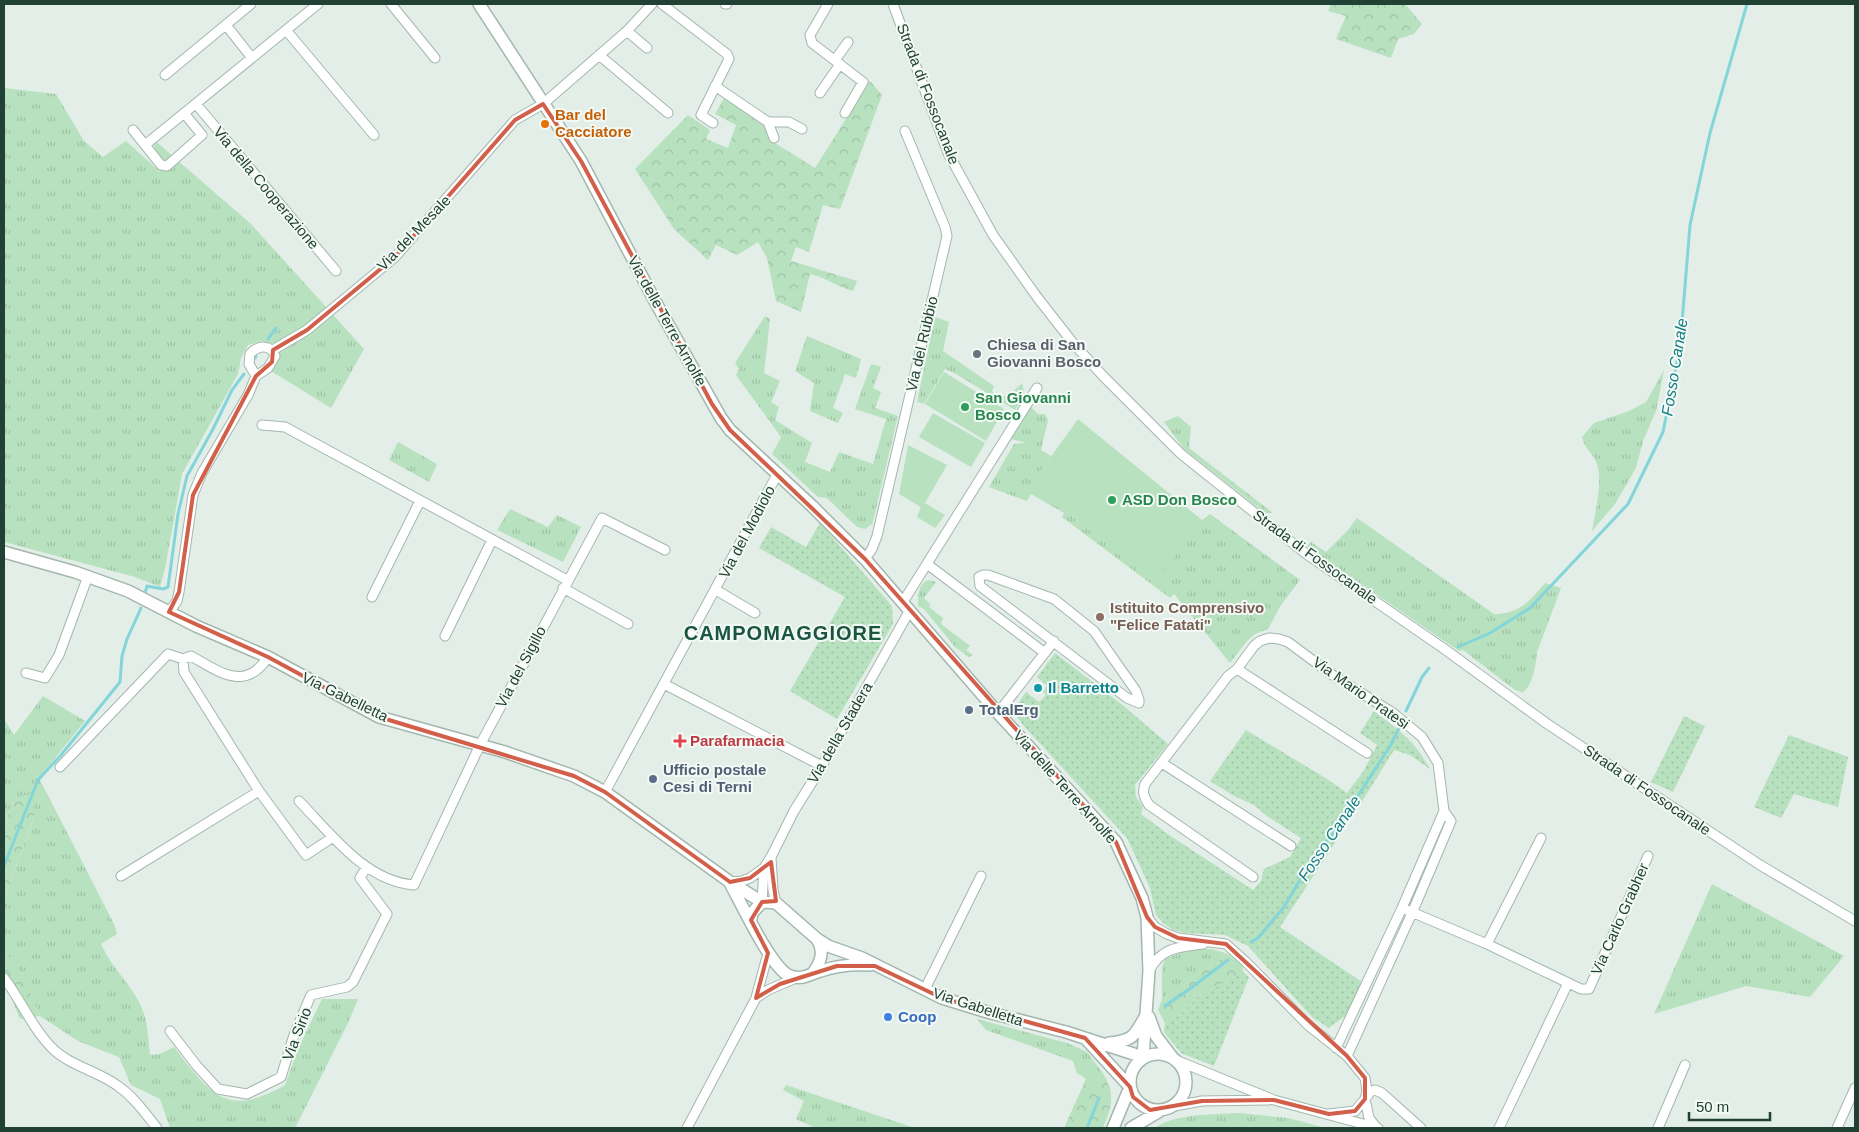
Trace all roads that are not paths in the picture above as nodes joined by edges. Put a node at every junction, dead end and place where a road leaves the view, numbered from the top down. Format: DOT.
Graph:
graph roads {
  1 [pos="251,4"];
  2 [pos="318,4"];
  3 [pos="391,4"];
  4 [pos="479,4"];
  5 [pos="653,4"];
  6 [pos="662,4"];
  7 [pos="828,4"];
  8 [pos="893,4"];
  9 [pos="226,25"];
  10 [pos="286,30"];
  11 [pos="627,31"];
  12 [pos="848,42"];
  13 [pos="647,48"];
  14 [pos="714,50"];
  15 [pos="599,55"];
  16 [pos="252,58"];
  17 [pos="435,58"];
  18 [pos="837,62"];
  19 [pos="165,75"];
  20 [pos="715,86"];
  21 [pos="820,93"];
  22 [pos="196,104"];
  23 [pos="543,104"];
  24 [pos="184,113"];
  25 [pos="668,113"];
  26 [pos="846,113"];
  27 [pos="768,122"];
  28 [pos="713,123"];
  29 [pos="133,130"];
  30 [pos="802,130"];
  31 [pos="904,131"];
  32 [pos="374,135"];
  33 [pos="774,138"];
  34 [pos="145,145"];
  35 [pos="336,271"];
  36 [pos="273,350"];
  37 [pos="256,376"];
  38 [pos="1037,388"];
  39 [pos="262,425"];
  40 [pos="778,473"];
  41 [pos="420,501"];
  42 [pos="492,540"];
  43 [pos="665,550"];
  44 [pos="4,552"];
  45 [pos="864,559"];
  46 [pos="927,564"];
  47 [pos="88,576"];
  48 [pos="565,584"];
  49 [pos="716,590"];
  50 [pos="372,597"];
  51 [pos="906,606"];
  52 [pos="169,612"];
  53 [pos="755,613"];
  54 [pos="628,624"];
  55 [pos="445,636"];
  56 [pos="1054,641"];
  57 [pos="1045,653"];
  58 [pos="268,657"];
  59 [pos="183,659"];
  60 [pos="1237,669"];
  61 [pos="26,672"];
  62 [pos="664,684"];
  63 [pos="998,712"];
  64 [pos="480,745"];
  65 [pos="1367,753"];
  66 [pos="1162,762"];
  67 [pos="822,766"];
  68 [pos="60,767"];
  69 [pos="259,791"];
  70 [pos="605,792"];
  71 [pos="299,801"];
  72 [pos="1444,811"];
  73 [pos="334,837"];
  74 [pos="1542,838"];
  75 [pos="1291,846"];
  76 [pos="1648,856"];
  77 [pos="771,857"];
  78 [pos="366,868"];
  79 [pos="764,868"];
  80 [pos="121,876"];
  81 [pos="981,876"];
  82 [pos="1253,877"];
  83 [pos="730,882"];
  84 [pos="762,902"];
  85 [pos="776,903"];
  86 [pos="1402,908"];
  87 [pos="1412,913"];
  88 [pos="1147,917"];
  89 [pos="751,920"];
  90 [pos="1855,922"];
  91 [pos="817,939"];
  92 [pos="1213,942"];
  93 [pos="1488,944"];
  94 [pos="768,953"];
  95 [pos="875,966"];
  96 [pos="1149,972"];
  97 [pos="813,973"];
  98 [pos="798,977"];
  99 [pos="4,978"];
  100 [pos="1568,983"];
  101 [pos="925,989"];
  102 [pos="756,998"];
  103 [pos="1147,1014"];
  104 [pos="170,1031"];
  105 [pos="1085,1038"];
  106 [pos="1102,1043"];
  107 [pos="1336,1048"];
  108 [pos="1347,1056"];
  109 [pos="1143,1057"];
  110 [pos="1175,1059"];
  111 [pos="1685,1065"];
  112 [pos="1111,1066"];
  113 [pos="1130,1088"];
  114 [pos="1855,1088"];
  115 [pos="1365,1099"];
  116 [pos="1274,1100"];
  117 [pos="1174,1106"];
  118 [pos="1121,1109"];
  119 [pos="1160,1111"];
  120 [pos="1329,1114"];
  121 [pos="690,1127"];
  122 [pos="157,1128"];
  123 [pos="1113,1128"];
  124 [pos="1132,1128"];
  125 [pos="1378,1128"];
  126 [pos="1422,1128"];
  127 [pos="1499,1128"];
  128 [pos="1658,1128"];
  129 [pos="1837,1128"];
  1 -- 9 [label="street"];
  2 -- 10 [label="street"];
  3 -- 17 [label="street"];
  4 -- 23 [label="street, Via delle Terre Arnolfe"];
  5 -- 11 [label="street, Via del Mesale"];
  5 -- 14 [label="street"];
  6 -- 20 [label="street"];
  7 -- 18 [label="street"];
  8 -- 90 [label="street, Strada di Fossocanale"];
  9 -- 16 [label="street"];
  9 -- 19 [label="street"];
  10 -- 16 [label="street"];
  10 -- 32 [label="street"];
  11 -- 13 [label="street"];
  11 -- 15 [label="street, Via del Mesale"];
  12 -- 18 [label="street"];
  15 -- 23 [label="street, Via del Mesale"];
  15 -- 25 [label="street"];
  16 -- 22 [label="street"];
  18 -- 21 [label="street"];
  18 -- 26 [label="street"];
  20 -- 27 [label="street"];
  20 -- 28 [label="street"];
  22 -- 24 [label="street"];
  22 -- 35 [label="street, Via della Cooperazione"];
  23 -- 36 [label="street, Via del Mesale"];
  23 -- 40 [label="street, Via delle Terre Arnolfe"];
  24 -- 34 [label="street"];
  24 -- 34 [label="street, Via della Cooperazione"];
  27 -- 30 [label="street"];
  27 -- 33 [label="street"];
  29 -- 34 [label="street"];
  31 -- 45 [label="street, Via del Rubbio"];
  36 -- 37 [label="street"];
  36 -- 37 [label="street, Via del Mesale"];
  37 -- 52 [label="street"];
  38 -- 46 [label="street"];
  39 -- 41 [label="street"];
  40 -- 45 [label="street, Via delle Terre Arnolfe"];
  40 -- 49 [label="street, Via del Modiolo"];
  41 -- 42 [label="street"];
  41 -- 50 [label="street"];
  42 -- 48 [label="street"];
  42 -- 55 [label="street"];
  43 -- 48 [label="street, Via del Sigillo"];
  44 -- 47 [label="street, Via Gabelletta"];
  45 -- 51 [label="street, Via delle Terre Arnolfe"];
  46 -- 51 [label="street"];
  46 -- 57 [label="street"];
  47 -- 52 [label="street, Via Gabelletta"];
  47 -- 61 [label="street"];
  48 -- 54 [label="street"];
  48 -- 64 [label="street, Via del Sigillo"];
  49 -- 53 [label="street, Via del Modiolo"];
  49 -- 62 [label="street, Via del Modiolo"];
  51 -- 63 [label="street, Via delle Terre Arnolfe"];
  51 -- 67 [label="street, Via della Stadera"];
  52 -- 58 [label="street, Via Gabelletta"];
  56 -- 56 [label="street"];
  56 -- 57 [label="street"];
  57 -- 63 [label="street"];
  58 -- 59 [label="street"];
  58 -- 64 [label="street, Via Gabelletta"];
  59 -- 68 [label="street"];
  59 -- 69 [label="street"];
  60 -- 65 [label="street"];
  60 -- 66 [label="street, Via Mario Pratesi"];
  60 -- 72 [label="street, Via Mario Pratesi"];
  62 -- 67 [label="street"];
  62 -- 70 [label="street, Via del Modiolo"];
  63 -- 88 [label="street, Via delle Terre Arnolfe"];
  64 -- 70 [label="street, Via Gabelletta"];
  64 -- 78 [label="street"];
  66 -- 75 [label="street"];
  66 -- 82 [label="street, Via Mario Pratesi"];
  67 -- 77 [label="street, Via della Stadera"];
  69 -- 73 [label="street"];
  69 -- 80 [label="street"];
  70 -- 83 [label="street, Via Gabelletta"];
  71 -- 73 [label="street"];
  72 -- 86 [label="street"];
  72 -- 87 [label="street, Via Mario Pratesi"];
  73 -- 78 [label="street"];
  74 -- 93 [label="street"];
  76 -- 100 [label="street, Via Carlo Grabher"];
  77 -- 79 [label="street, Via della Stadera"];
  77 -- 85 [label="street"];
  78 -- 104 [label="street, Via Sirio"];
  79 -- 83 [label="street, Via della Stadera"];
  79 -- 84 [label="street, Via della Stadera"];
  81 -- 101 [label="street"];
  83 -- 84 [label="street, Via Gabelletta"];
  83 -- 89 [label="street, Via Gabelletta"];
  84 -- 85 [label="street, Via Gabelletta"];
  84 -- 89 [label="street"];
  85 -- 91 [label="street, Via Gabelletta"];
  86 -- 87 [label="street, Via Carlo Grabher"];
  86 -- 107 [label="street"];
  87 -- 93 [label="street, Via Carlo Grabher"];
  87 -- 108 [label="street, Via Mario Pratesi"];
  88 -- 92 [label="street"];
  88 -- 96 [label="street, Via delle Terre Arnolfe"];
  89 -- 94 [label="street, Via Gabelletta"];
  91 -- 95 [label="street, Via Gabelletta"];
  91 -- 97 [label="street"];
  92 -- 96 [label="street"];
  92 -- 107 [label="street"];
  93 -- 100 [label="street, Via Carlo Grabher"];
  94 -- 98 [label="street, Via Gabelletta"];
  94 -- 102 [label="street"];
  95 -- 97 [label="street, Via Gabelletta"];
  95 -- 101 [label="street, Via Gabelletta"];
  96 -- 103 [label="street, Via delle Terre Arnolfe"];
  97 -- 98 [label="street, Via Gabelletta"];
  98 -- 102 [label="street"];
  99 -- 122 [label="street"];
  100 -- 127 [label="street"];
  101 -- 105 [label="street, Via Gabelletta"];
  102 -- 121 [label="street"];
  103 -- 106 [label="street, Via delle Terre Arnolfe"];
  103 -- 109 [label="street, Via delle Terre Arnolfe"];
  103 -- 110 [label="street, Via delle Terre Arnolfe"];
  105 -- 106 [label="street, Via Gabelletta"];
  105 -- 112 [label="street"];
  106 -- 109 [label="street, Via Gabelletta"];
  107 -- 108 [label="street"];
  108 -- 115 [label="street"];
  109 -- 110 [label="street"];
  109 -- 113 [label="street"];
  110 -- 116 [label="street"];
  110 -- 117 [label="street"];
  111 -- 128 [label="street"];
  112 -- 113 [label="street"];
  112 -- 118 [label="street"];
  113 -- 118 [label="street"];
  113 -- 119 [label="street"];
  114 -- 129 [label="street"];
  115 -- 120 [label="street"];
  115 -- 125 [label="street"];
  115 -- 126 [label="street"];
  116 -- 117 [label="street"];
  116 -- 120 [label="street"];
  117 -- 119 [label="street"];
  118 -- 123 [label="street"];
  119 -- 124 [label="street"];
  120 -- 125 [label="street"];
}
